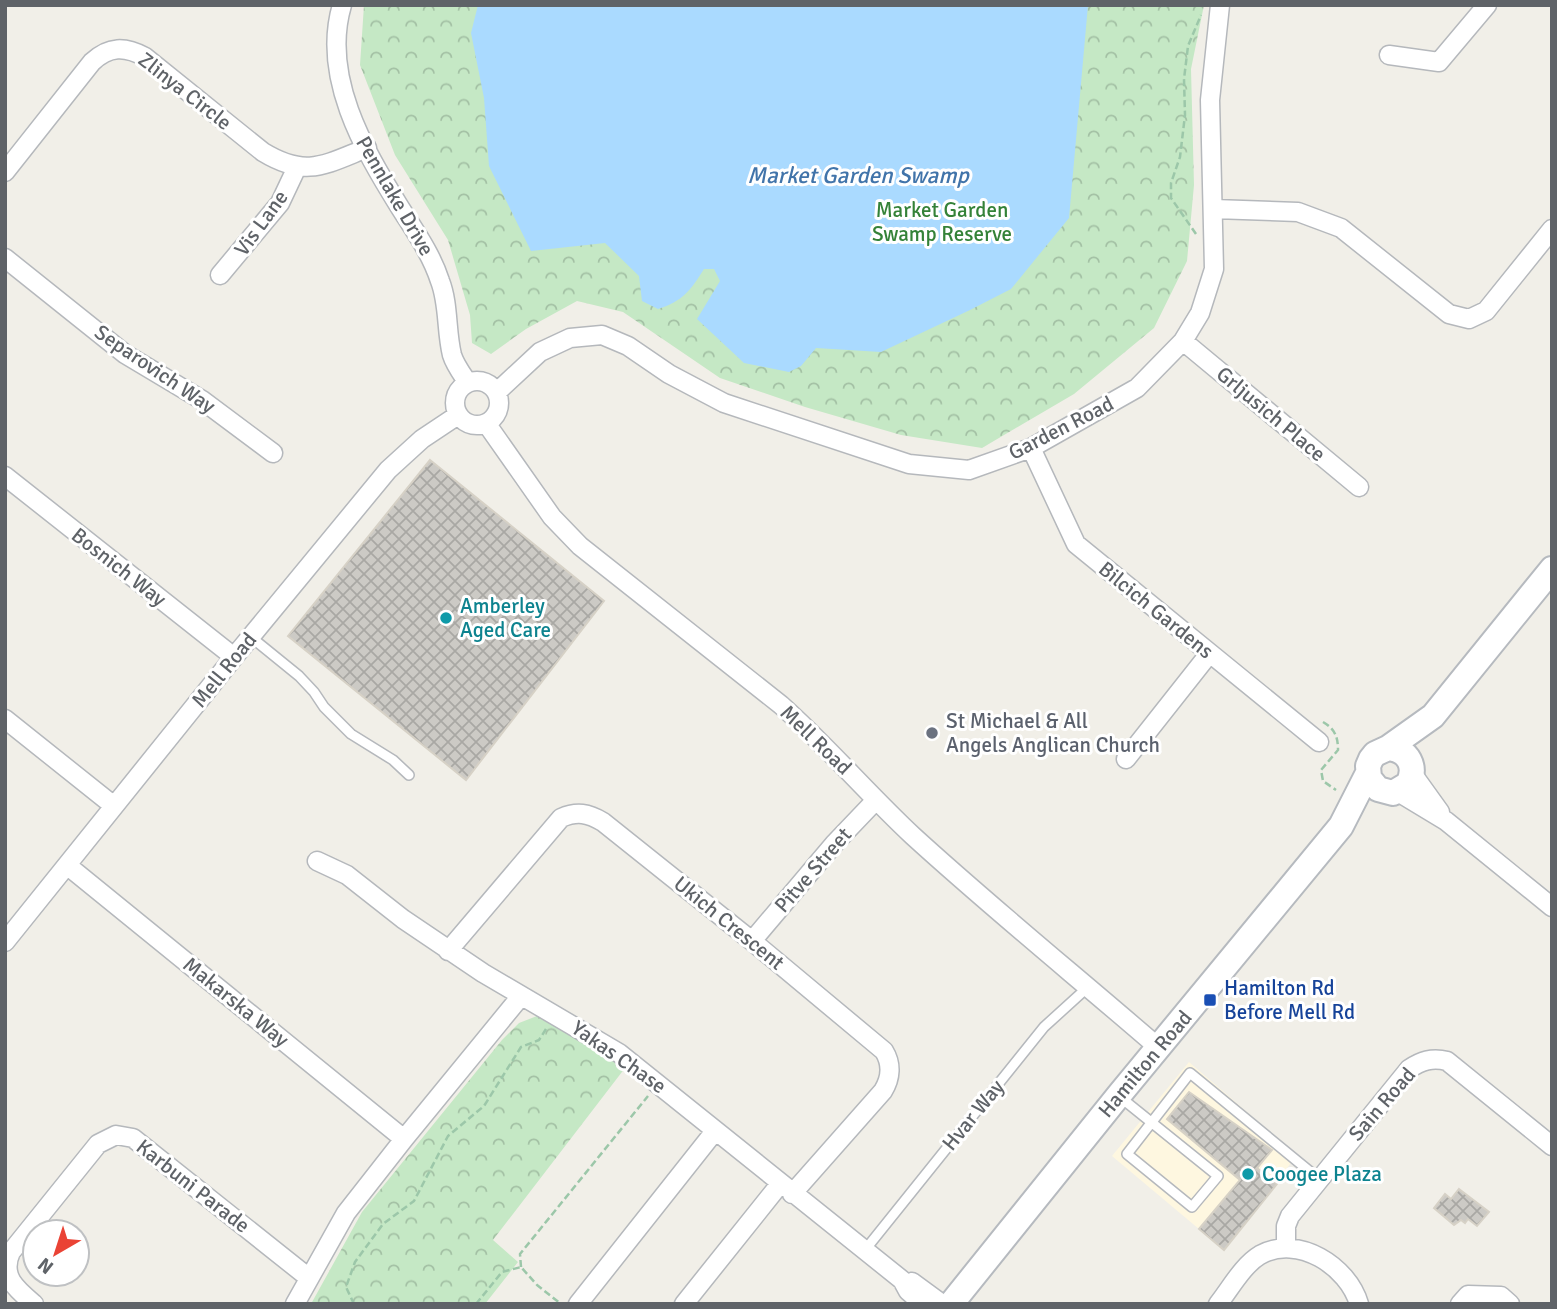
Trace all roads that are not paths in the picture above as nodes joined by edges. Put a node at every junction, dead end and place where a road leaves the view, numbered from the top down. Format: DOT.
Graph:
graph roads {
  1 [pos="342,5"];
  2 [pos="1487,5"];
  3 [pos="1211,8"];
  4 [pos="1389,55"];
  5 [pos="366,148"];
  6 [pos="296,167"];
  7 [pos="5,172"];
  8 [pos="1214,209"];
  9 [pos="1552,229"];
  10 [pos="5,258"];
  11 [pos="220,275"];
  12 [pos="1183,341"];
  13 [pos="468,383"];
  14 [pos="497,392"];
  15 [pos="458,415"];
  16 [pos="486,423"];
  17 [pos="1031,448"];
  18 [pos="273,453"];
  19 [pos="5,476"];
  20 [pos="1359,487"];
  21 [pos="1552,569"];
  22 [pos="251,637"];
  23 [pos="1209,654"];
  24 [pos="233,657"];
  25 [pos="1433,716"];
  26 [pos="5,719"];
  27 [pos="1328,739"];
  28 [pos="1388,748"];
  29 [pos="1126,759"];
  30 [pos="1368,773"];
  31 [pos="410,775"];
  32 [pos="1403,782"];
  33 [pos="876,800"];
  34 [pos="114,806"];
  35 [pos="1341,826"];
  36 [pos="317,861"];
  37 [pos="68,866"];
  38 [pos="1551,904"];
  39 [pos="752,941"];
  40 [pos="5,942"];
  41 [pos="449,950"];
  42 [pos="1088,987"];
  43 [pos="521,996"];
  44 [pos="1159,1048"];
  45 [pos="1119,1095"];
  46 [pos="1152,1122"];
  47 [pos="715,1131"];
  48 [pos="404,1139"];
  49 [pos="1552,1146"];
  50 [pos="1319,1179"];
  51 [pos="786,1189"];
  52 [pos="1286,1248"];
  53 [pos="865,1250"];
  54 [pos="309,1278"];
  55 [pos="902,1280"];
  56 [pos="34,1304"];
  57 [pos="295,1304"];
  58 [pos="578,1304"];
  59 [pos="684,1304"];
  60 [pos="923,1304"];
  61 [pos="942,1304"];
  62 [pos="951,1304"];
  63 [pos="1218,1304"];
  64 [pos="1359,1304"];
  65 [pos="1460,1304"];
  66 [pos="1510,1304"];
  1 -- 5 [label="street, Pennlake Drive"];
  2 -- 4 [label="street"];
  3 -- 8 [label="street, Garden Road"];
  5 -- 6 [label="street"];
  5 -- 13 [label="street, Pennlake Drive"];
  6 -- 7 [label="street, Zlinya Circle"];
  6 -- 11 [label="street, Vis Lane"];
  8 -- 9 [label="street"];
  8 -- 12 [label="street, Garden Road"];
  10 -- 18 [label="street, Separovich Way"];
  12 -- 17 [label="street, Garden Road"];
  12 -- 20 [label="street, Grljusich Place"];
  13 -- 14 [label="street"];
  13 -- 15 [label="street"];
  14 -- 16 [label="street"];
  14 -- 17 [label="street, Garden Road"];
  15 -- 16 [label="street"];
  15 -- 22 [label="street, Mell Road"];
  16 -- 33 [label="street, Mell Road"];
  17 -- 23 [label="street, Bilcich Gardens"];
  19 -- 24 [label="street, Bosnich Way"];
  21 -- 25 [label="main road"];
  22 -- 24 [label="street, Mell Road"];
  22 -- 31 [label="lane"];
  23 -- 27 [label="street, Bilcich Gardens"];
  23 -- 29 [label="street"];
  24 -- 34 [label="street, Mell Road"];
  25 -- 28 [label="main road"];
  25 -- 32 [label="main road"];
  26 -- 34 [label="street"];
  28 -- 30 [label="main road"];
  28 -- 32 [label="main road"];
  30 -- 32 [label="main road"];
  30 -- 35 [label="main road, Hamilton Road"];
  32 -- 35 [label="main road, Hamilton Road"];
  32 -- 38 [label="street"];
  33 -- 39 [label="street, Pitve Street"];
  33 -- 42 [label="street, Mell Road"];
  34 -- 37 [label="street, Mell Road"];
  35 -- 44 [label="main road, Hamilton Road"];
  36 -- 41 [label="street, Yakas Chase"];
  37 -- 40 [label="street, Mell Road"];
  37 -- 48 [label="street, Makarska Way"];
  39 -- 41 [label="street, Ukich Crescent"];
  39 -- 51 [label="street, Ukich Crescent"];
  41 -- 43 [label="street, Yakas Chase"];
  42 -- 44 [label="street, Mell Road"];
  42 -- 53 [label="lane, Hvar Way"];
  43 -- 47 [label="street, Yakas Chase"];
  43 -- 48 [label="street"];
  44 -- 45 [label="main road, Hamilton Road"];
  45 -- 46 [label="lane"];
  45 -- 62 [label="main road, Hamilton Road"];
  46 -- 46 [label="lane"];
  46 -- 50 [label="lane"];
  47 -- 51 [label="street, Yakas Chase"];
  47 -- 58 [label="street"];
  48 -- 54 [label="street"];
  49 -- 50 [label="street, Sain Road"];
  50 -- 52 [label="street, Sain Road"];
  51 -- 53 [label="street, Yakas Chase"];
  51 -- 59 [label="street"];
  52 -- 63 [label="street"];
  52 -- 64 [label="street"];
  53 -- 55 [label="street, Yakas Chase"];
  54 -- 56 [label="street, Karbuni Parade"];
  54 -- 57 [label="street"];
  55 -- 60 [label="street, Yakas Chase"];
  55 -- 61 [label="street, Yakas Chase"];
  65 -- 66 [label="street"];
}
